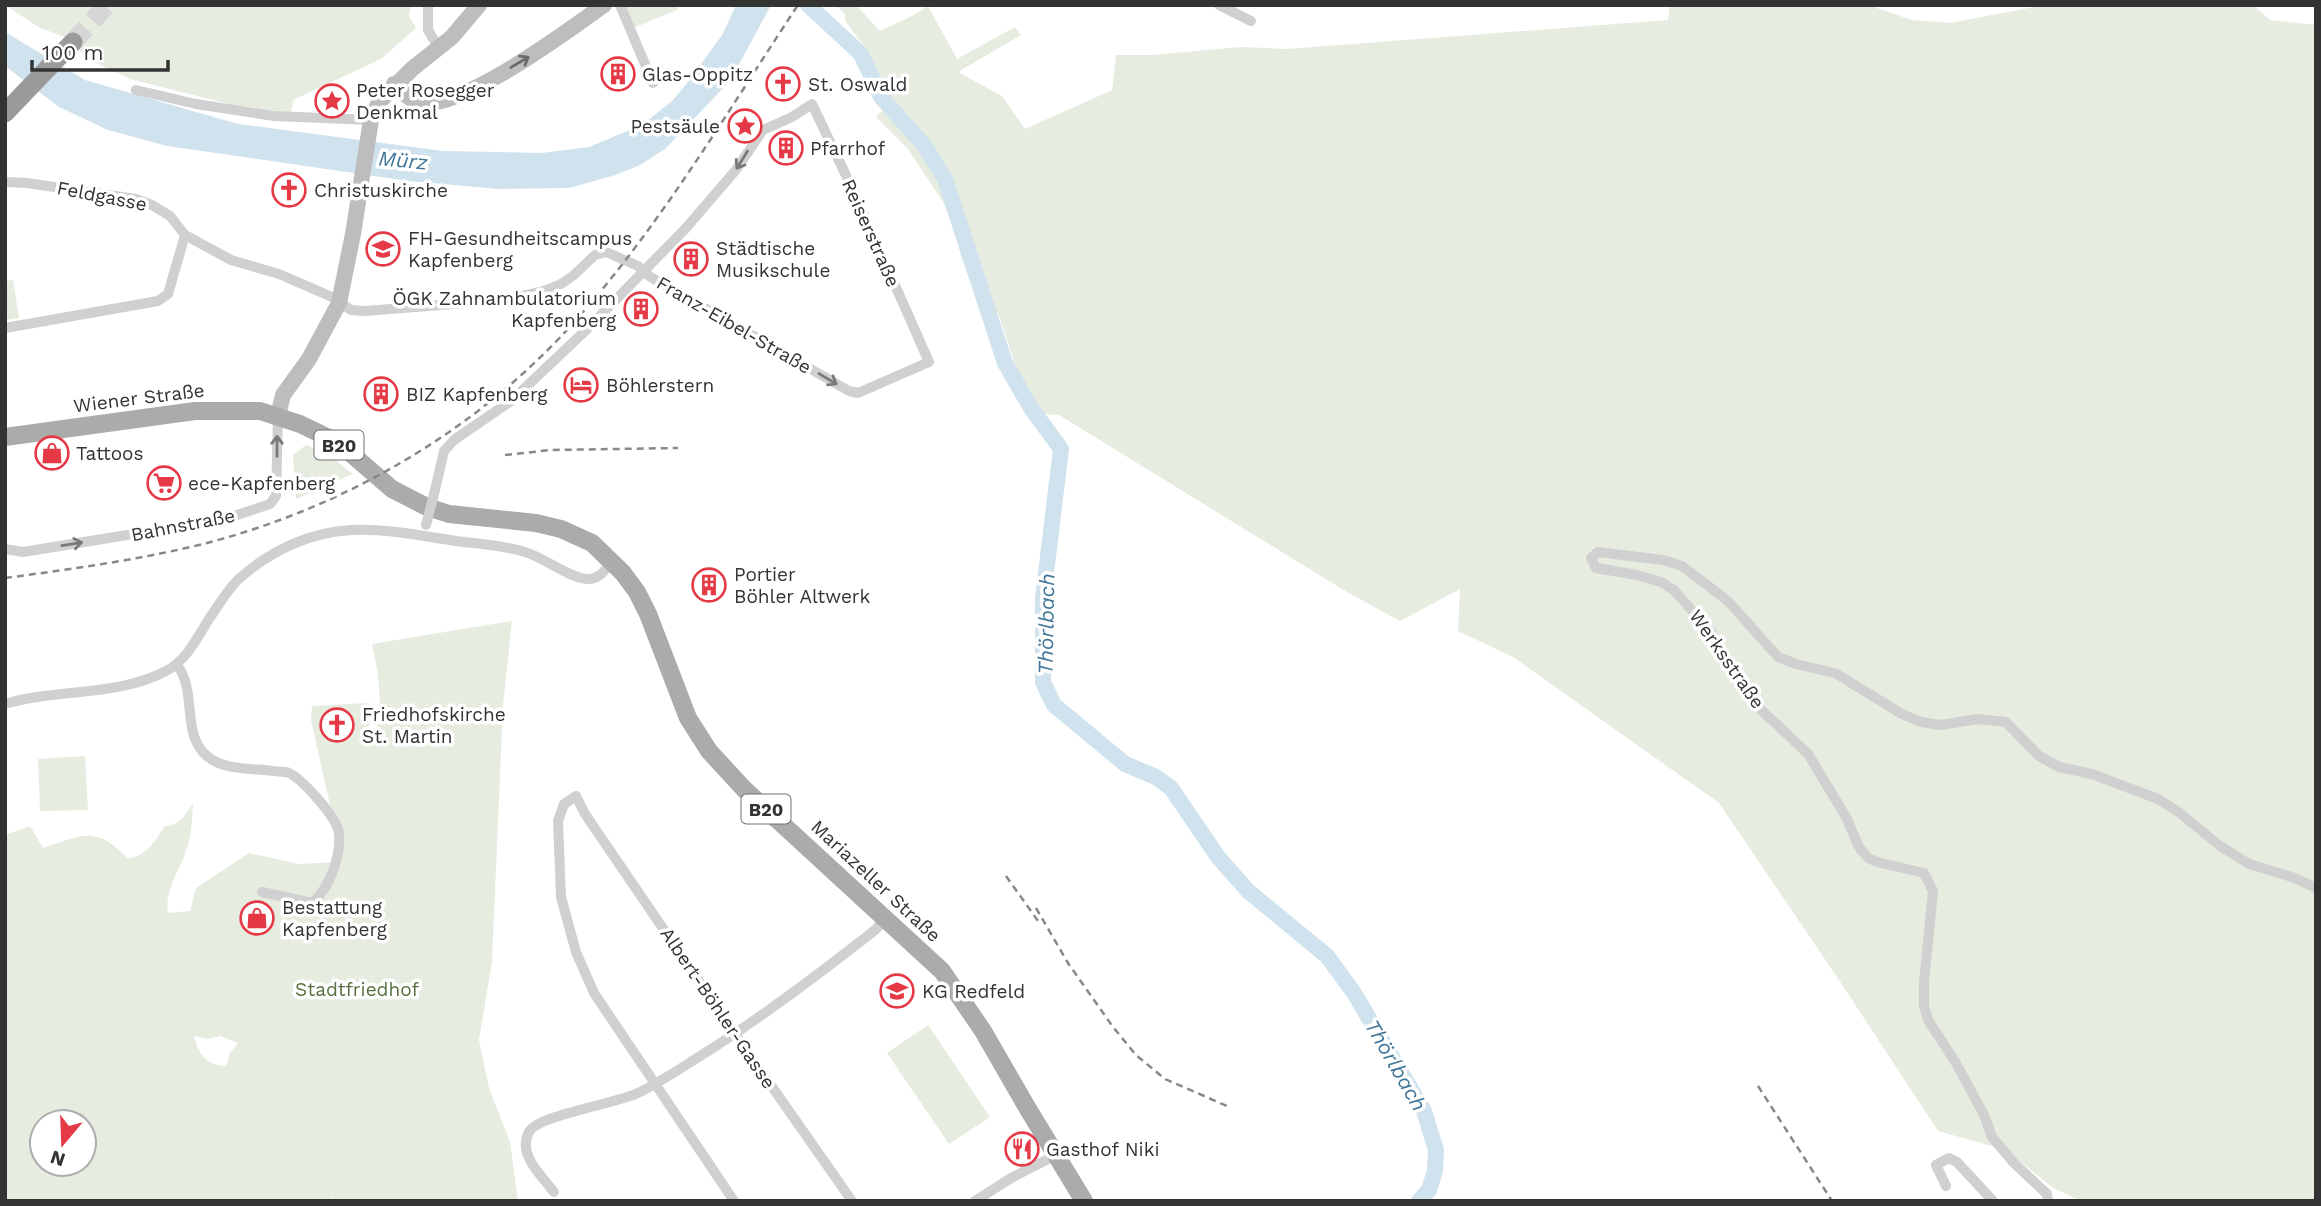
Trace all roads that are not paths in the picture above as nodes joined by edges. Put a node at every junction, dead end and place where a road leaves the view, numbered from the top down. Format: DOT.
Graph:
graph roads {
  1 [pos="428,5"];
  2 [pos="479,5"];
  3 [pos="604,5"];
  4 [pos="620,5"];
  5 [pos="1219,5"];
  6 [pos="1251,21"];
  7 [pos="73,42"];
  8 [pos="438,47"];
  9 [pos="653,82"];
  10 [pos="394,84"];
  11 [pos="136,90"];
  12 [pos="11,107"];
  13 [pos="370,127"];
  14 [pos="5,182"];
  15 [pos="185,235"];
  16 [pos="643,270"];
  17 [pos="339,303"];
  18 [pos="5,328"];
  19 [pos="929,362"];
  20 [pos="278,416"];
  21 [pos="5,437"];
  22 [pos="425,531"];
  23 [pos="5,549"];
  24 [pos="612,561"];
  25 [pos="177,665"];
  26 [pos="5,704"];
  27 [pos="2316,888"];
  28 [pos="262,892"];
  29 [pos="886,918"];
  30 [pos="735,1034"];
  31 [pos="655,1084"];
  32 [pos="1056,1155"];
  33 [pos="1945,1186"];
  34 [pos="554,1192"];
  35 [pos="734,1201"];
  36 [pos="852,1201"];
  37 [pos="975,1201"];
  38 [pos="1084,1201"];
  39 [pos="1993,1201"];
  40 [pos="2048,1201"];
  1 -- 8 [label="street"];
  2 -- 8 [label="street"];
  10 -- 3 [label="street, one-way"];
  4 -- 9 [label="street"];
  5 -- 6 [label="street"];
  7 -- 12 [label="highway"];
  8 -- 10 [label="street"];
  10 -- 13 [label="street"];
  11 -- 13 [label="street"];
  13 -- 17 [label="street"];
  14 -- 15 [label="street, Feldgasse"];
  15 -- 17 [label="street, Feldgasse"];
  15 -- 18 [label="street"];
  16 -- 17 [label="street, Franz-Eibel-Straße"];
  16 -- 19 [label="street, Franz-Eibel-Straße, one-way"];
  19 -- 16 [label="street, Reiserstraße, one-way"];
  16 -- 22 [label="street, bridge"];
  17 -- 20 [label="street"];
  20 -- 21 [label="main road, Wiener Straße / B20"];
  23 -- 20 [label="street, Bahnstraße, one-way"];
  20 -- 24 [label="main road, Mariazeller Straße / B20"];
  22 -- 24 [label="street"];
  22 -- 25 [label="street"];
  24 -- 29 [label="main road, Mariazeller Straße / B20"];
  25 -- 26 [label="street"];
  25 -- 28 [label="street"];
  27 -- 40 [label="street, Werksstraße"];
  29 -- 30 [label="street"];
  29 -- 32 [label="main road, Mariazeller Straße / B20"];
  30 -- 31 [label="street"];
  30 -- 31 [label="street, Albert-Böhler-Gasse"];
  30 -- 36 [label="street, Albert-Böhler-Gasse"];
  31 -- 34 [label="street"];
  31 -- 35 [label="street"];
  32 -- 37 [label="street"];
  32 -- 38 [label="main road, Mariazeller Straße / B20"];
  33 -- 39 [label="street"];
}
